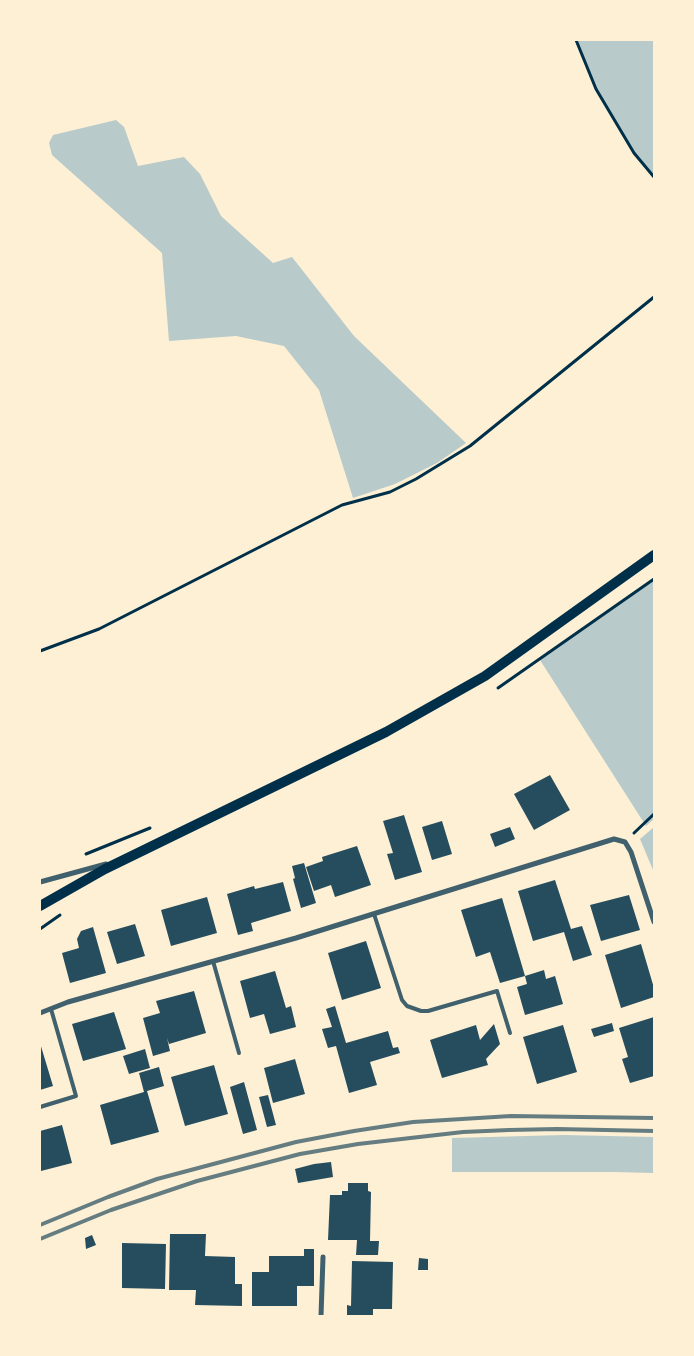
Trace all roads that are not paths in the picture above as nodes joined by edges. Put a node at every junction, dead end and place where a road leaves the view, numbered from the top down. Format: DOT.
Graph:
graph roads {
  1 [pos="654,555"];
  2 [pos="128,858"];
  3 [pos="40,882"];
  4 [pos="40,906"];
  5 [pos="374,914"];
  6 [pos="654,922"];
  7 [pos="213,961"];
  8 [pos="51,1009"];
  9 [pos="40,1013"];
  10 [pos="510,1033"];
  11 [pos="239,1053"];
  12 [pos="40,1107"];
  13 [pos="323,1257"];
  14 [pos="321,1316"];
  1 -- 2 [label="main road"];
  2 -- 3 [label="street"];
  2 -- 4 [label="main road"];
  5 -- 6 [label="street"];
  5 -- 7 [label="street"];
  5 -- 10 [label="lane"];
  7 -- 8 [label="street"];
  7 -- 11 [label="lane"];
  8 -- 9 [label="street"];
  8 -- 12 [label="lane"];
  13 -- 14 [label="street"];
}
